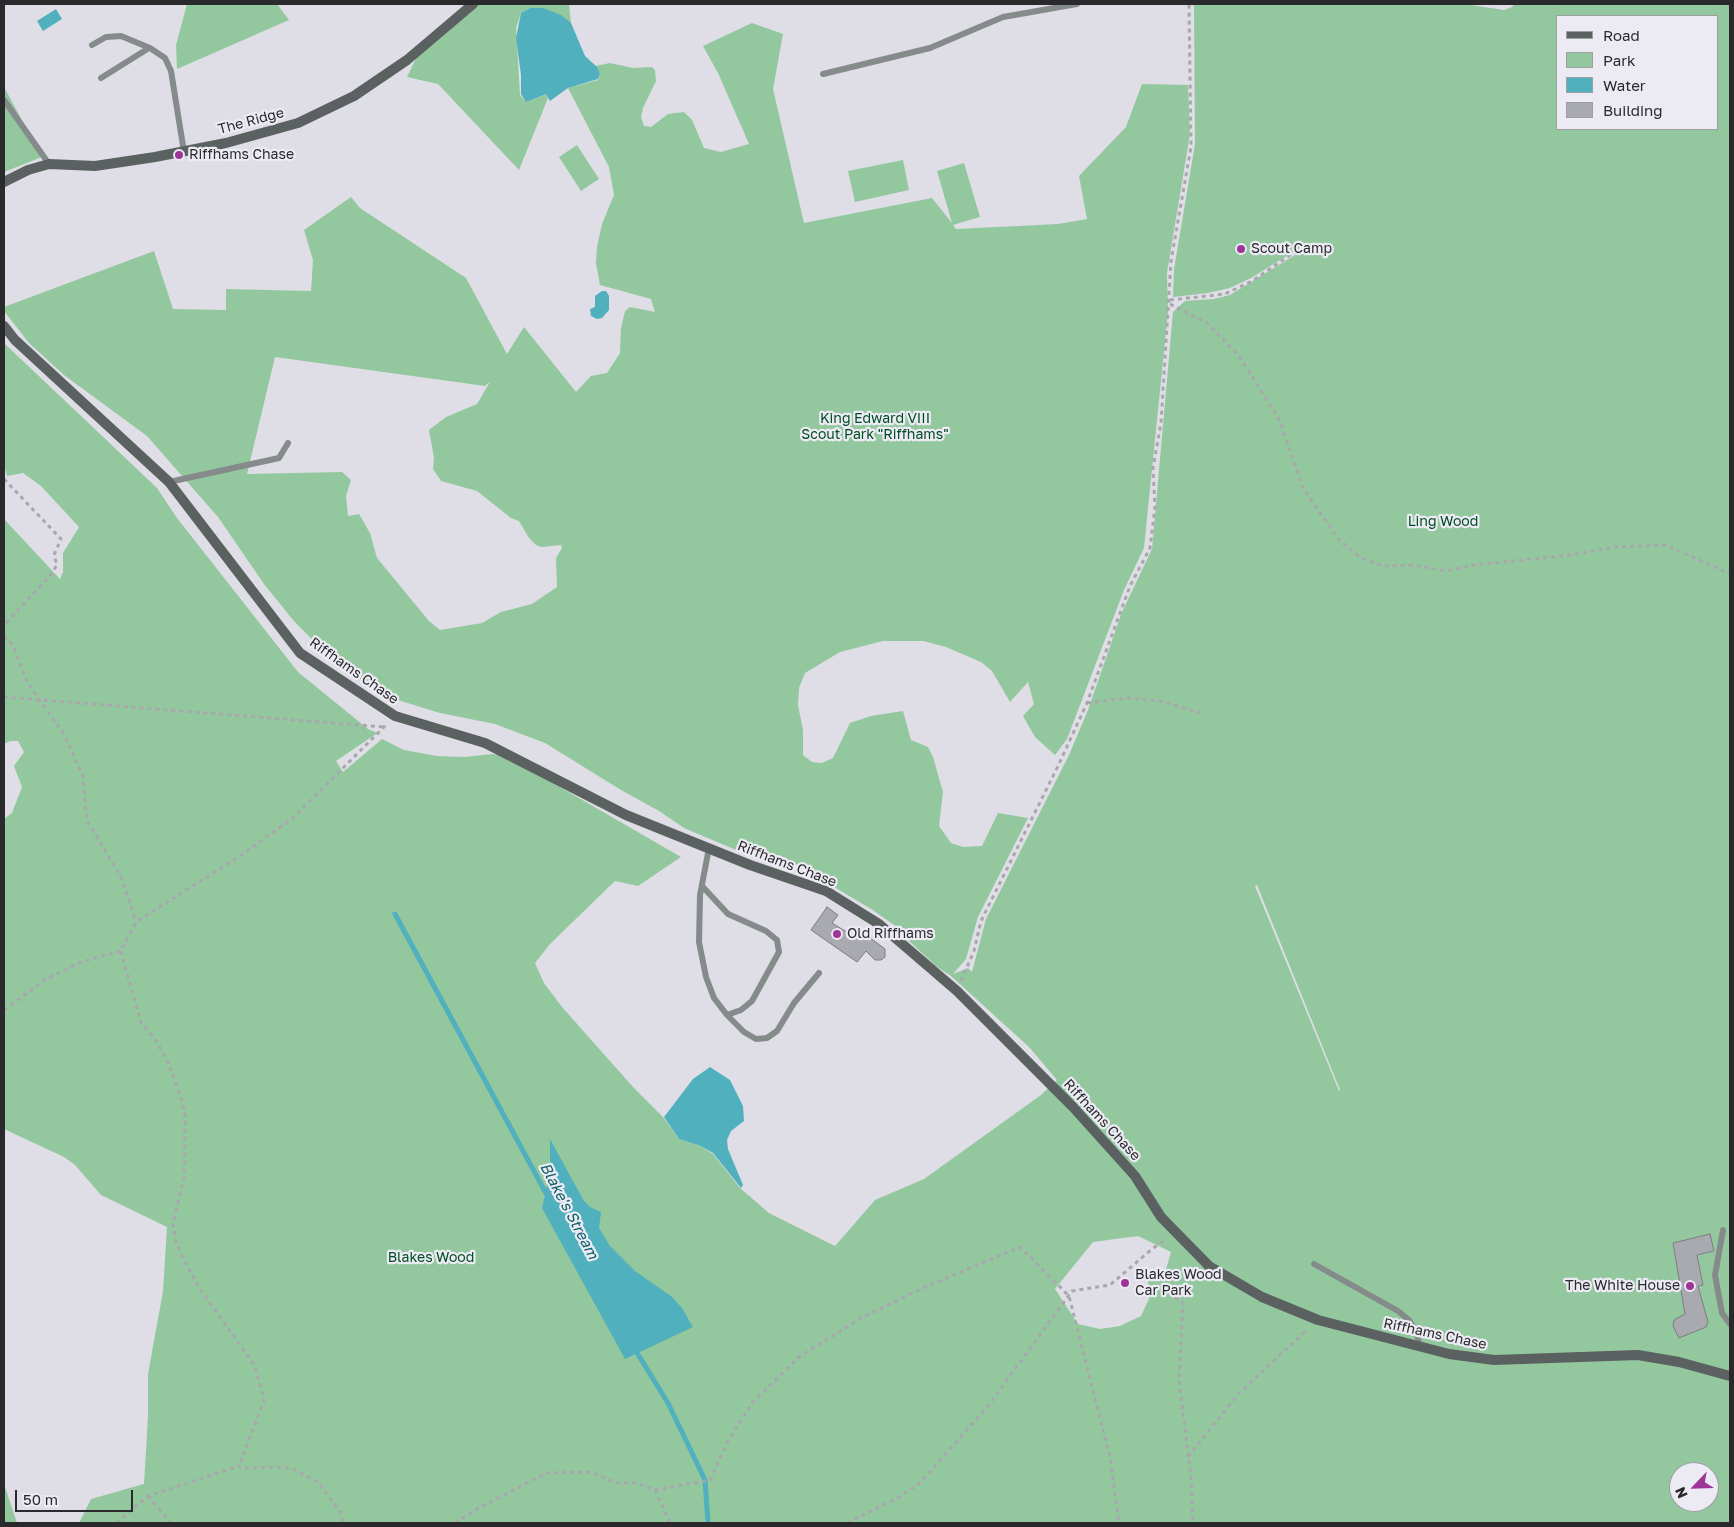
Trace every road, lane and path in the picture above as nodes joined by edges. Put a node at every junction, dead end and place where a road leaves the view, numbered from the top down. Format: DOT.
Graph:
graph roads {
  1 [pos="473,4"];
  2 [pos="1077,4"];
  3 [pos="1189,4"];
  4 [pos="92,45"];
  5 [pos="150,48"];
  6 [pos="823,74"];
  7 [pos="101,78"];
  8 [pos="4,100"];
  9 [pos="184,152"];
  10 [pos="49,164"];
  11 [pos="4,182"];
  12 [pos="1292,254"];
  13 [pos="1170,302"];
  14 [pos="4,326"];
  15 [pos="288,443"];
  16 [pos="4,479"];
  17 [pos="169,482"];
  18 [pos="1730,574"];
  19 [pos="4,625"];
  20 [pos="4,636"];
  21 [pos="4,697"];
  22 [pos="41,700"];
  23 [pos="1087,703"];
  24 [pos="1201,713"];
  25 [pos="396,716"];
  26 [pos="385,727"];
  27 [pos="708,848"];
  28 [pos="702,886"];
  29 [pos="136,922"];
  30 [pos="121,951"];
  31 [pos="819,973"];
  32 [pos="957,991"];
  33 [pos="4,1010"];
  34 [pos="727,1015"];
  35 [pos="1723,1230"];
  36 [pos="1176,1232"];
  37 [pos="1314,1264"];
  38 [pos="1159,1270"];
  39 [pos="1069,1296"];
  40 [pos="1318,1320"];
  41 [pos="1730,1324"];
  42 [pos="1419,1344"];
  43 [pos="1730,1376"];
  44 [pos="1188,1457"];
  45 [pos="240,1466"];
  46 [pos="655,1490"];
  47 [pos="148,1496"];
  48 [pos="669,1522"];
  49 [pos="116,1523"];
  50 [pos="171,1523"];
  51 [pos="343,1523"];
  52 [pos="455,1523"];
  53 [pos="847,1523"];
  54 [pos="1119,1523"];
  55 [pos="1193,1523"];
  1 -- 9 [label="street, The Ridge"];
  2 -- 6 [label="lane"];
  3 -- 13 [label="path"];
  4 -- 5 [label="lane"];
  5 -- 7 [label="lane"];
  5 -- 9 [label="lane"];
  8 -- 10 [label="lane"];
  9 -- 10 [label="street, The Ridge"];
  10 -- 11 [label="street, The Ridge"];
  12 -- 13 [label="path"];
  13 -- 18 [label="path"];
  13 -- 23 [label="path"];
  14 -- 17 [label="street, Riffhams Chase"];
  15 -- 17 [label="lane"];
  16 -- 19 [label="path"];
  17 -- 25 [label="street, Riffhams Chase"];
  20 -- 22 [label="path"];
  21 -- 22 [label="path"];
  22 -- 26 [label="path"];
  22 -- 29 [label="path"];
  23 -- 24 [label="path"];
  23 -- 32 [label="path"];
  25 -- 26 [label="path"];
  25 -- 27 [label="street, Riffhams Chase"];
  26 -- 29 [label="path"];
  27 -- 28 [label="lane"];
  27 -- 32 [label="street, Riffhams Chase"];
  28 -- 34 [label="lane"];
  28 -- 34 [label="lane"];
  29 -- 30 [label="path"];
  30 -- 33 [label="path"];
  30 -- 45 [label="path"];
  31 -- 34 [label="lane"];
  32 -- 36 [label="street, Riffhams Chase"];
  35 -- 41 [label="lane"];
  36 -- 39 [label="path"];
  36 -- 40 [label="street, Riffhams Chase"];
  37 -- 42 [label="lane"];
  38 -- 44 [label="path"];
  39 -- 46 [label="path"];
  39 -- 53 [label="path"];
  39 -- 54 [label="path"];
  40 -- 42 [label="street, Riffhams Chase"];
  40 -- 44 [label="path"];
  42 -- 43 [label="street, Riffhams Chase"];
  44 -- 55 [label="path"];
  45 -- 47 [label="path"];
  45 -- 51 [label="path"];
  46 -- 48 [label="path"];
  46 -- 52 [label="path"];
  47 -- 49 [label="path"];
  47 -- 50 [label="path"];
}
